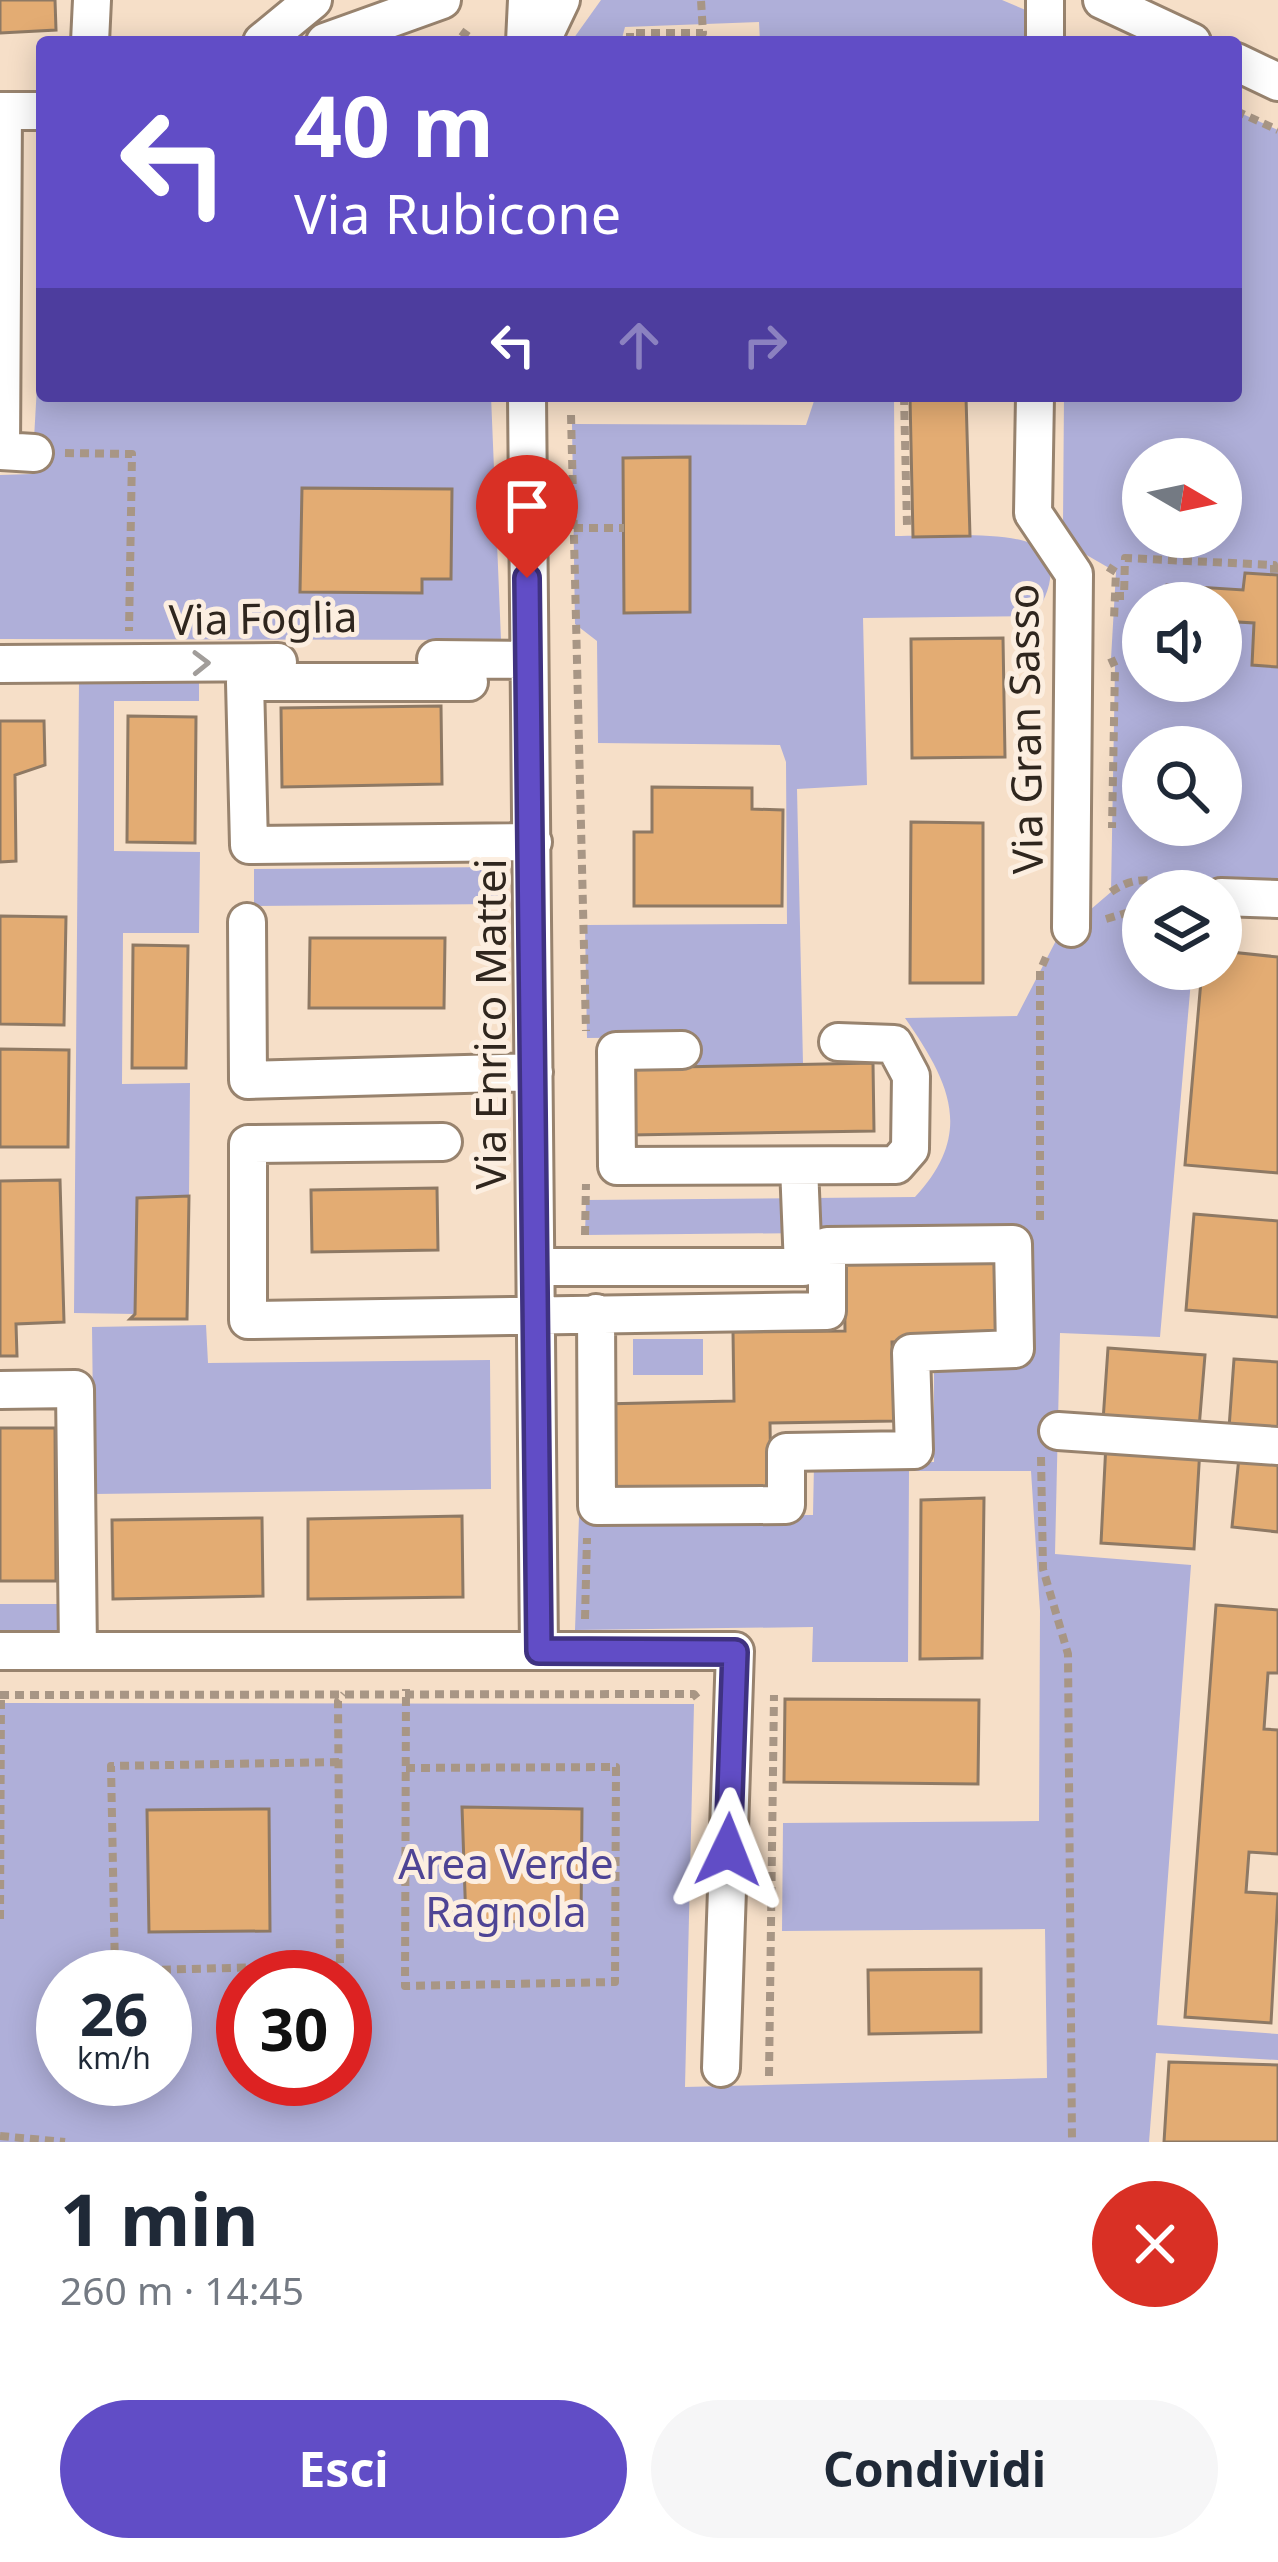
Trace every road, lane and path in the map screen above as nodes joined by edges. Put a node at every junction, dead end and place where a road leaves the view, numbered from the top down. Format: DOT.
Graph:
graph roads {
  1 [pos="92,0"];
  2 [pos="313,0"];
  3 [pos="442,0"];
  4 [pos="527,0"];
  5 [pos="561,0"];
  6 [pos="701,0"];
  7 [pos="1045,0"];
  8 [pos="1102,0"];
  9 [pos="90,36"];
  10 [pos="269,36"];
  11 [pos="343,36"];
  12 [pos="525,36"];
  13 [pos="545,36"];
  14 [pos="630,36"];
  15 [pos="1045,36"];
  16 [pos="1179,36"];
  17 [pos="1242,65"];
  18 [pos="1278,82"];
  19 [pos="2,111"];
  20 [pos="36,111"];
  21 [pos="1242,114"];
  22 [pos="1278,130"];
  23 [pos="527,402"];
  24 [pos="904,402"];
  25 [pos="1035,402"];
  26 [pos="34,453"];
  27 [pos="907,524"];
  28 [pos="574,528"];
  29 [pos="624,528"];
  30 [pos="1274,575"];
  31 [pos="1115,596"];
  32 [pos="129,652"];
  33 [pos="527,660"];
  34 [pos="0,664"];
  35 [pos="469,682"];
  36 [pos="533,842"];
  37 [pos="1122,884"];
  38 [pos="1111,892"];
  39 [pos="1242,898"];
  40 [pos="1278,899"];
  41 [pos="1122,914"];
  42 [pos="247,922"];
  43 [pos="1071,928"];
  44 [pos="838,1042"];
  45 [pos="682,1050"];
  46 [pos="534,1072"];
  47 [pos="443,1142"];
  48 [pos="799,1166"];
  49 [pos="1040,1231"];
  50 [pos="536,1267"];
  51 [pos="596,1313"];
  52 [pos="536,1315"];
  53 [pos="0,1390"];
  54 [pos="1049,1436"];
  55 [pos="1278,1446"];
  56 [pos="0,1651"];
  57 [pos="78,1651"];
  58 [pos="344,1651"];
  59 [pos="406,1651"];
  60 [pos="539,1651"];
  61 [pos="345,1693"];
  62 [pos="406,1693"];
  63 [pos="0,1694"];
  64 [pos="774,1695"];
  65 [pos="703,1706"];
  66 [pos="339,1762"];
  67 [pos="406,1768"];
  68 [pos="0,1919"];
  69 [pos="722,2068"];
  70 [pos="769,2076"];
  71 [pos="0,2136"];
  72 [pos="65,2142"];
  73 [pos="1072,2142"];
  1 -- 9 [label="street"];
  2 -- 10 [label="street"];
  3 -- 11 [label="street"];
  4 -- 12 [label="street"];
  5 -- 13 [label="street"];
  6 -- 14 [label="path"];
  7 -- 15 [label="street"];
  8 -- 16 [label="street"];
  17 -- 18 [label="street"];
  19 -- 20 [label="street"];
  19 -- 26 [label="street"];
  21 -- 22 [label="path"];
  23 -- 33 [label="street, Via Enrico Mattei"];
  24 -- 27 [label="path"];
  25 -- 43 [label="street, Via Gran Sasso"];
  26 -- 32 [label="path"];
  28 -- 29 [label="path"];
  30 -- 31 [label="path"];
  32 -- 33 [label="street, Via Foglia, one-way"];
  32 -- 34 [label="street, Via Foglia"];
  33 -- 36 [label="street, Via Enrico Mattei"];
  35 -- 36 [label="street"];
  36 -- 46 [label="street, Via Enrico Mattei"];
  37 -- 38 [label="path"];
  39 -- 40 [label="street"];
  41 -- 43 [label="path"];
  42 -- 46 [label="street"];
  43 -- 49 [label="path"];
  44 -- 48 [label="street"];
  45 -- 48 [label="street"];
  46 -- 50 [label="street, Via Enrico Mattei"];
  47 -- 52 [label="street"];
  48 -- 50 [label="street"];
  50 -- 52 [label="street, Via Enrico Mattei"];
  51 -- 51 [label="street"];
  51 -- 52 [label="street"];
  52 -- 60 [label="street, Via Enrico Mattei"];
  53 -- 57 [label="street"];
  54 -- 55 [label="street"];
  54 -- 73 [label="path"];
  56 -- 57 [label="street"];
  57 -- 58 [label="street"];
  58 -- 59 [label="street"];
  58 -- 61 [label="path"];
  59 -- 60 [label="street"];
  59 -- 62 [label="path"];
  60 -- 69 [label="street"];
  61 -- 62 [label="path"];
  61 -- 63 [label="path"];
  61 -- 66 [label="path"];
  62 -- 65 [label="path"];
  62 -- 67 [label="path"];
  63 -- 68 [label="path"];
  64 -- 70 [label="path"];
  66 -- 66 [label="path"];
  67 -- 67 [label="path"];
  71 -- 72 [label="path"];
}
